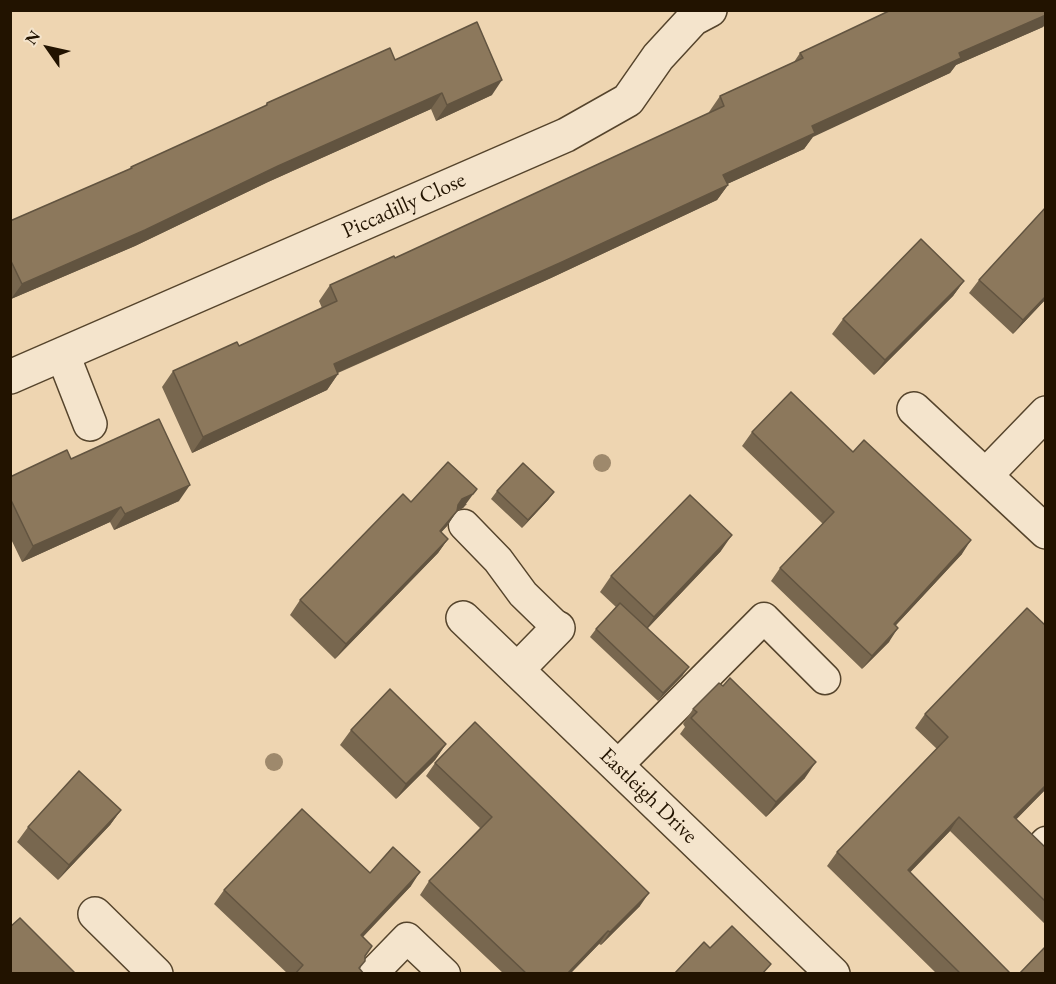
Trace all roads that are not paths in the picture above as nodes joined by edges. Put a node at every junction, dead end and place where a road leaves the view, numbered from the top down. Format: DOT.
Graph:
graph roads {
  1 [pos="710,10"];
  2 [pos="63,355"];
  3 [pos="10,377"];
  4 [pos="914,409"];
  5 [pos="1046,413"];
  6 [pos="90,424"];
  7 [pos="986,475"];
  8 [pos="464,525"];
  9 [pos="1046,532"];
  10 [pos="463,618"];
  11 [pos="558,628"];
  12 [pos="517,670"];
  13 [pos="825,679"];
  14 [pos="617,766"];
  15 [pos="95,914"];
  16 [pos="156,974"];
  17 [pos="372,974"];
  18 [pos="446,974"];
  19 [pos="833,974"];
  1 -- 2 [label="street, Piccadilly Close"];
  2 -- 3 [label="street, Piccadilly Close"];
  2 -- 6 [label="street"];
  4 -- 7 [label="street"];
  5 -- 7 [label="street"];
  7 -- 9 [label="street"];
  8 -- 11 [label="lane"];
  10 -- 12 [label="street, Eastleigh Drive"];
  11 -- 12 [label="street"];
  12 -- 14 [label="street, Eastleigh Drive"];
  13 -- 14 [label="lane"];
  14 -- 19 [label="street, Eastleigh Drive"];
  15 -- 16 [label="street"];
  17 -- 18 [label="lane"];
}
